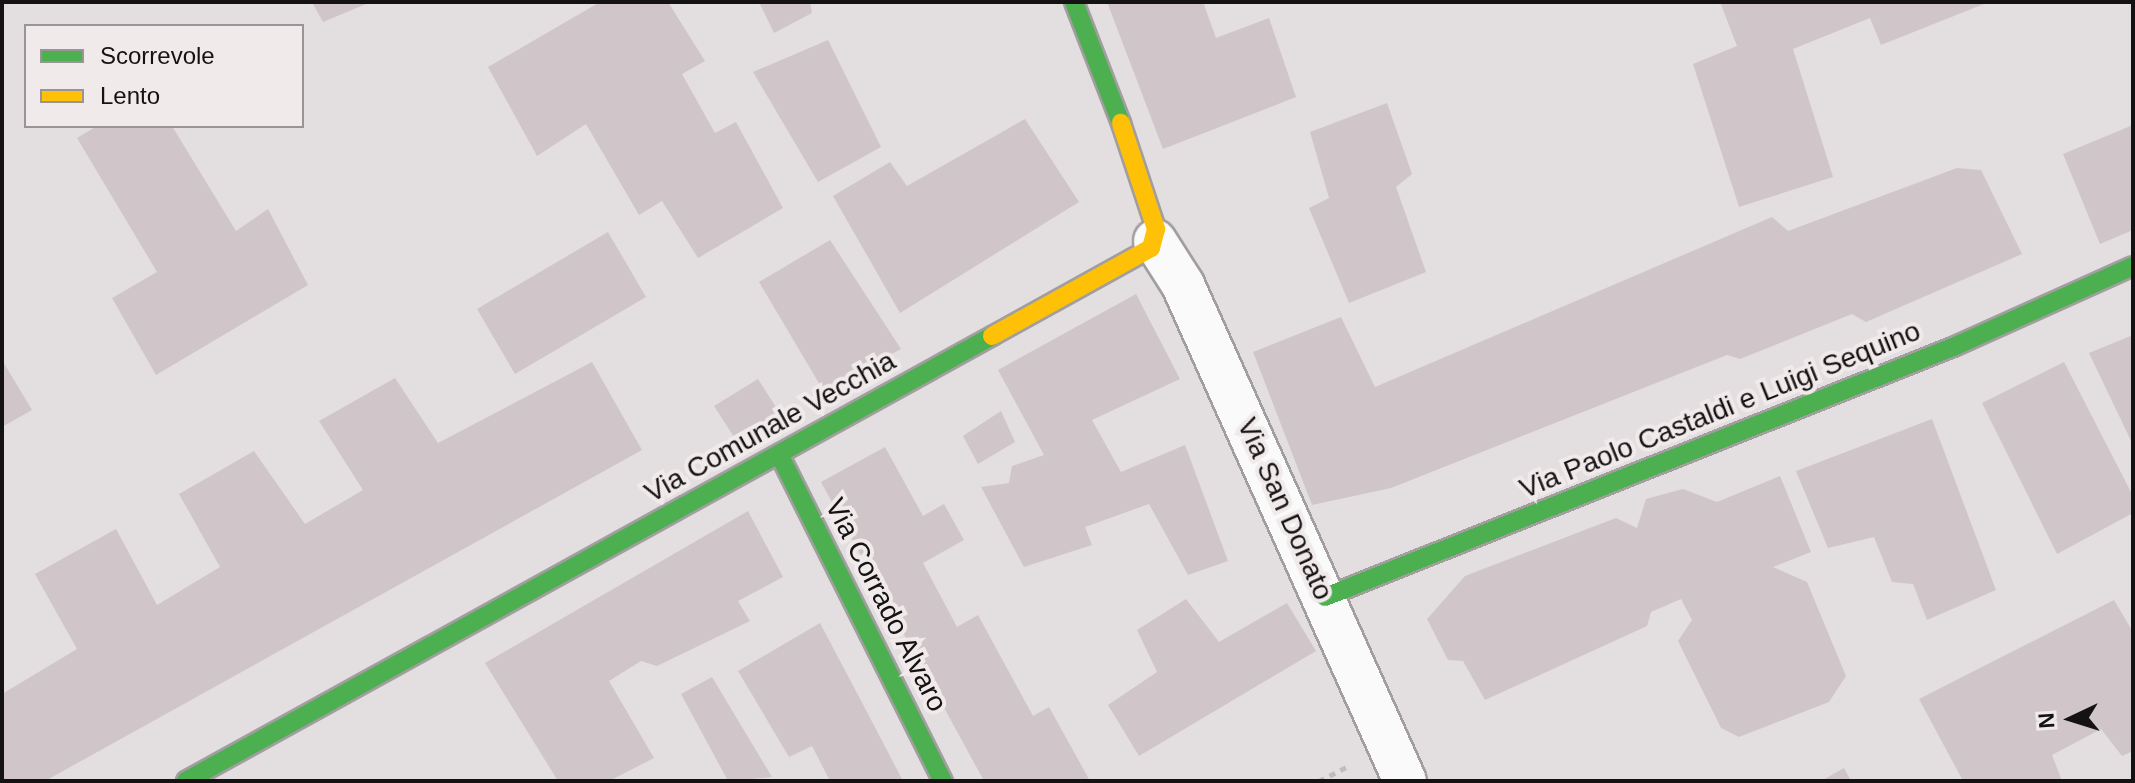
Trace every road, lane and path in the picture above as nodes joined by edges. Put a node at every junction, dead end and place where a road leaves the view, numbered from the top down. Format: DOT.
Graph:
graph roads {
  1 [pos="1074,2"];
  2 [pos="1155,241"];
  3 [pos="2133,266"];
  4 [pos="779,454"];
  5 [pos="1325,597"];
  6 [pos="186,781"];
  7 [pos="943,781"];
  8 [pos="1405,781"];
  1 -- 2 [label="street"];
  2 -- 4 [label="street, Via Comunale Vecchia"];
  2 -- 5 [label="street, Via San Donato"];
  3 -- 5 [label="street, Via Paolo Castaldi e Luigi Sequino"];
  4 -- 6 [label="street, Via Comunale Vecchia"];
  4 -- 7 [label="street, Via Corrado Alvaro"];
  5 -- 8 [label="street, Via San Donato"];
}
